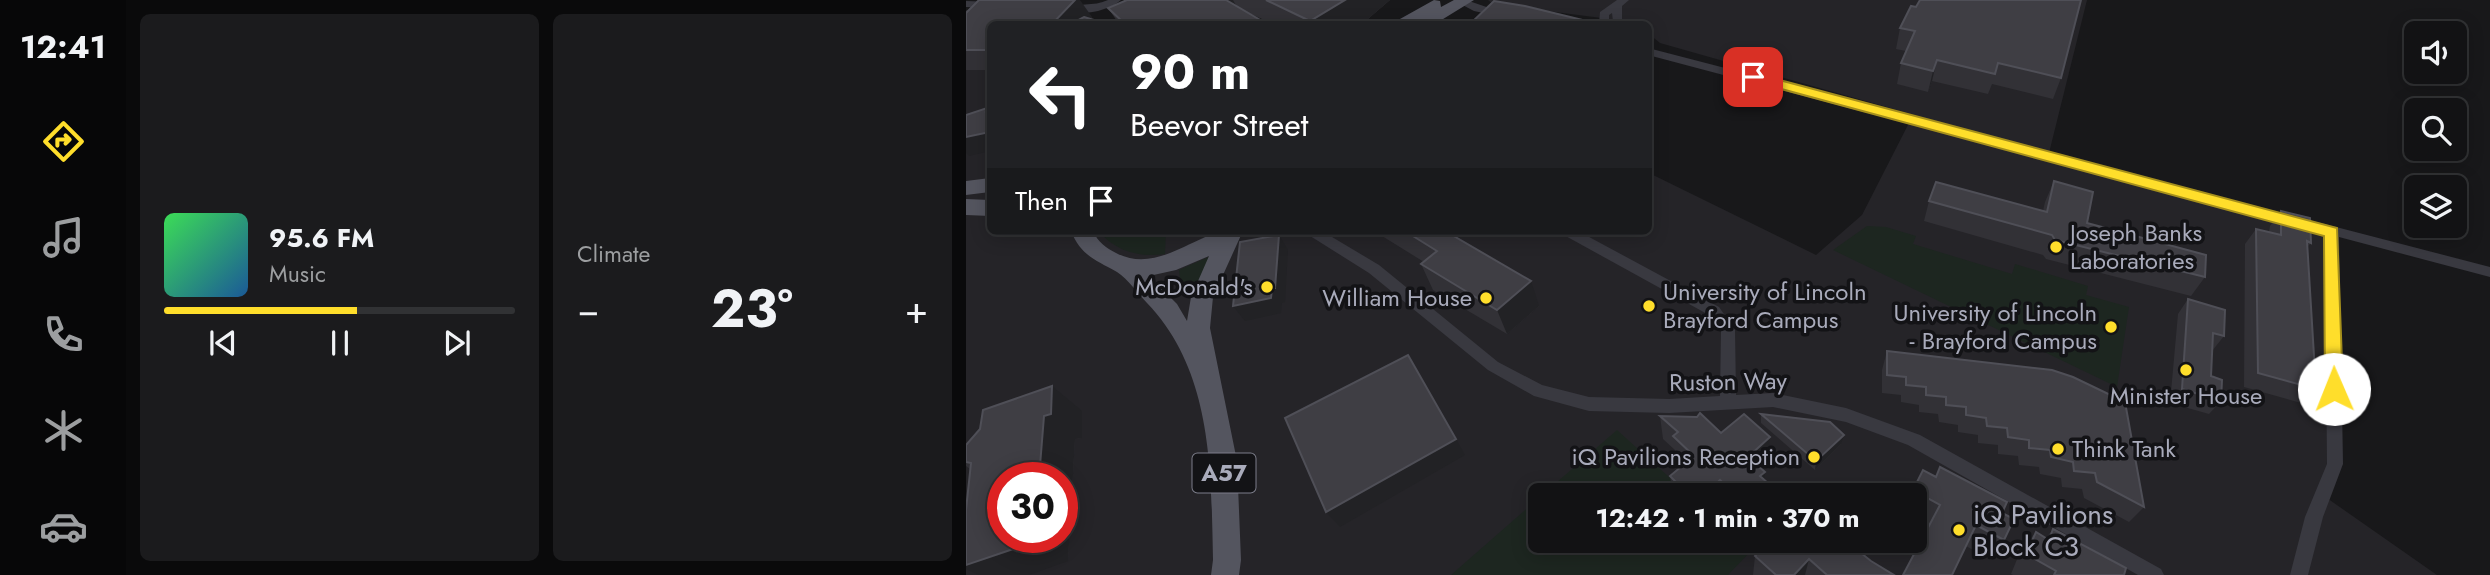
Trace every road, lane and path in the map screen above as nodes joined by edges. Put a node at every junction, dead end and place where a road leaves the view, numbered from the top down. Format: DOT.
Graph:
graph roads {
  1 [pos="1116,0"];
  2 [pos="1441,0"];
  3 [pos="1462,1"];
  4 [pos="966,4"];
  5 [pos="1621,4"];
  6 [pos="1004,6"];
  7 [pos="1052,8"];
  8 [pos="1514,17"];
  9 [pos="1406,21"];
  10 [pos="1428,21"];
  11 [pos="1604,21"];
  12 [pos="1652,52"];
  13 [pos="987,185"];
  14 [pos="966,188"];
  15 [pos="966,207"];
  16 [pos="987,208"];
  17 [pos="2332,232"];
  18 [pos="1081,235"];
  19 [pos="1227,235"];
  20 [pos="1231,235"];
  21 [pos="1319,235"];
  22 [pos="1574,235"];
  23 [pos="1126,267"];
  24 [pos="2490,272"];
  25 [pos="1205,374"];
  26 [pos="1728,402"];
  27 [pos="1225,575"];
  28 [pos="2155,575"];
  29 [pos="2299,575"];
  1 -- 7 [label="street"];
  2 -- 9 [label="main road"];
  3 -- 8 [label="street"];
  3 -- 10 [label="main road"];
  4 -- 6 [label="street"];
  5 -- 11 [label="street"];
  12 -- 17 [label="street"];
  13 -- 14 [label="main road"];
  15 -- 16 [label="main road"];
  17 -- 24 [label="street"];
  17 -- 29 [label="street"];
  18 -- 23 [label="main road"];
  19 -- 23 [label="main road"];
  20 -- 25 [label="main road"];
  21 -- 26 [label="street, Ruston Way"];
  22 -- 26 [label="street"];
  23 -- 25 [label="main road"];
  25 -- 27 [label="main road, A57"];
  26 -- 28 [label="street, Ruston Way"];
}
